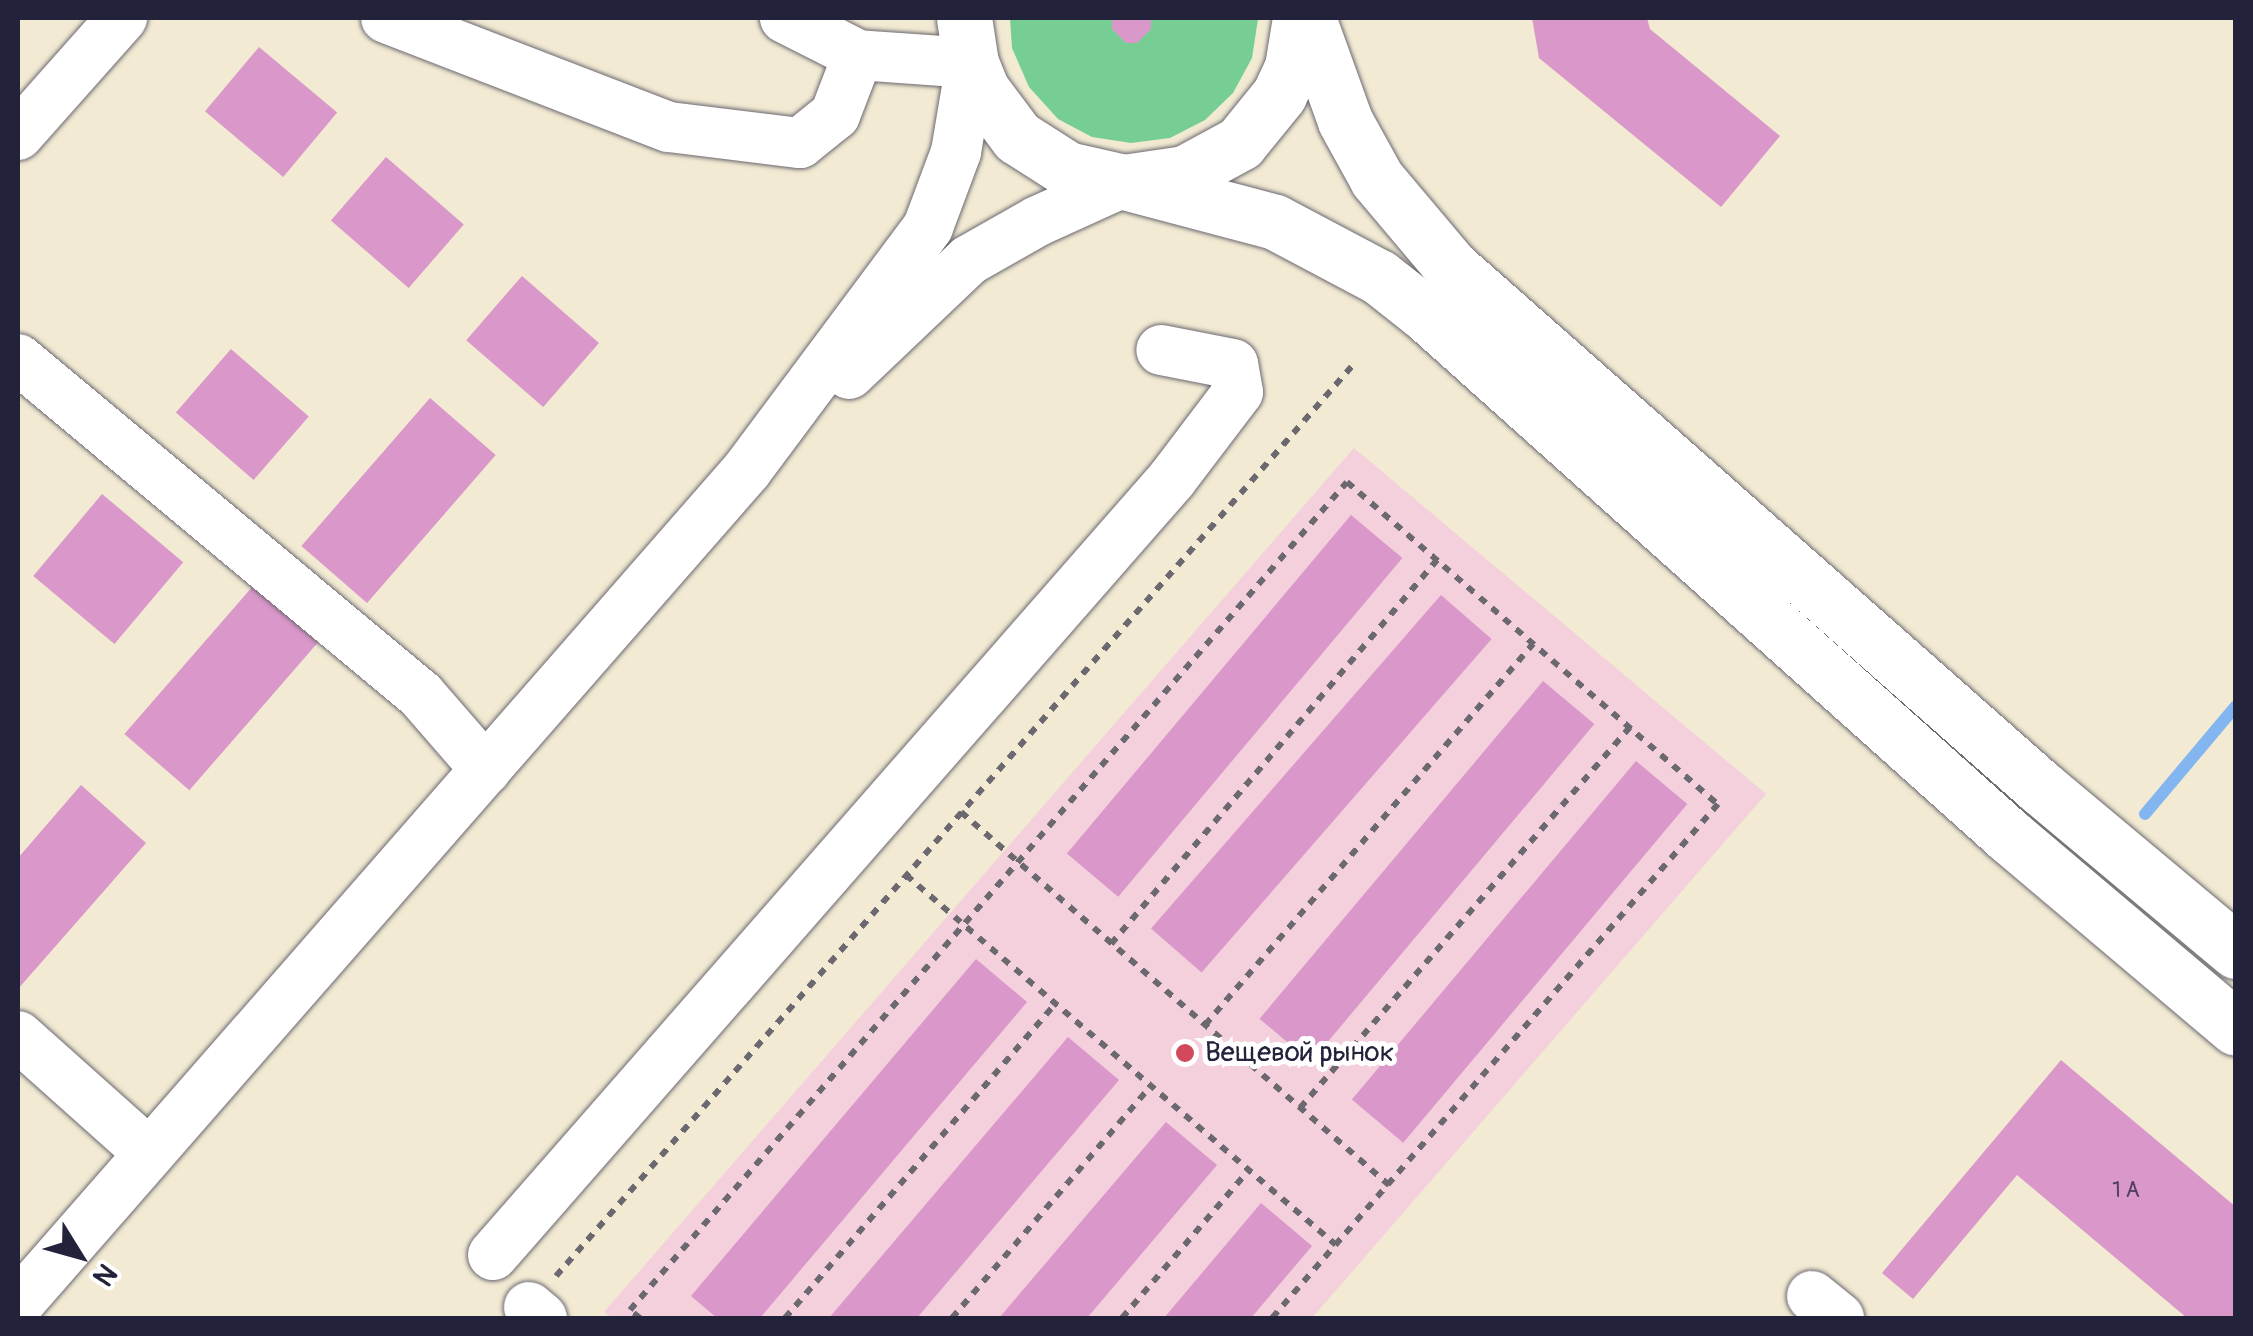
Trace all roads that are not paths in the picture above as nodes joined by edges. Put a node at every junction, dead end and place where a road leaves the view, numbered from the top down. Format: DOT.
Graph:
graph roads {
  1 [pos="122,18"];
  2 [pos="386,18"];
  3 [pos="1300,18"];
  4 [pos="1308,18"];
  5 [pos="804,22"];
  6 [pos="968,40"];
  7 [pos="858,56"];
  8 [pos="18,135"];
  9 [pos="1124,182"];
  10 [pos="1161,350"];
  11 [pos="18,358"];
  12 [pos="747,470"];
  13 [pos="486,770"];
  14 [pos="2236,951"];
  15 [pos="2236,1028"];
  16 [pos="18,1036"];
  17 [pos="150,1153"];
  18 [pos="494,1255"];
  19 [pos="18,1304"];
  1 -- 8 [label="street"];
  2 -- 7 [label="street"];
  3 -- 9 [label="main road"];
  4 -- 14 [label="main road"];
  5 -- 7 [label="street"];
  6 -- 7 [label="street"];
  6 -- 9 [label="main road"];
  6 -- 12 [label="street"];
  9 -- 12 [label="street"];
  9 -- 15 [label="main road"];
  10 -- 18 [label="street"];
  11 -- 13 [label="street"];
  12 -- 13 [label="street"];
  13 -- 17 [label="street"];
  16 -- 17 [label="street"];
  17 -- 19 [label="street"];
}
